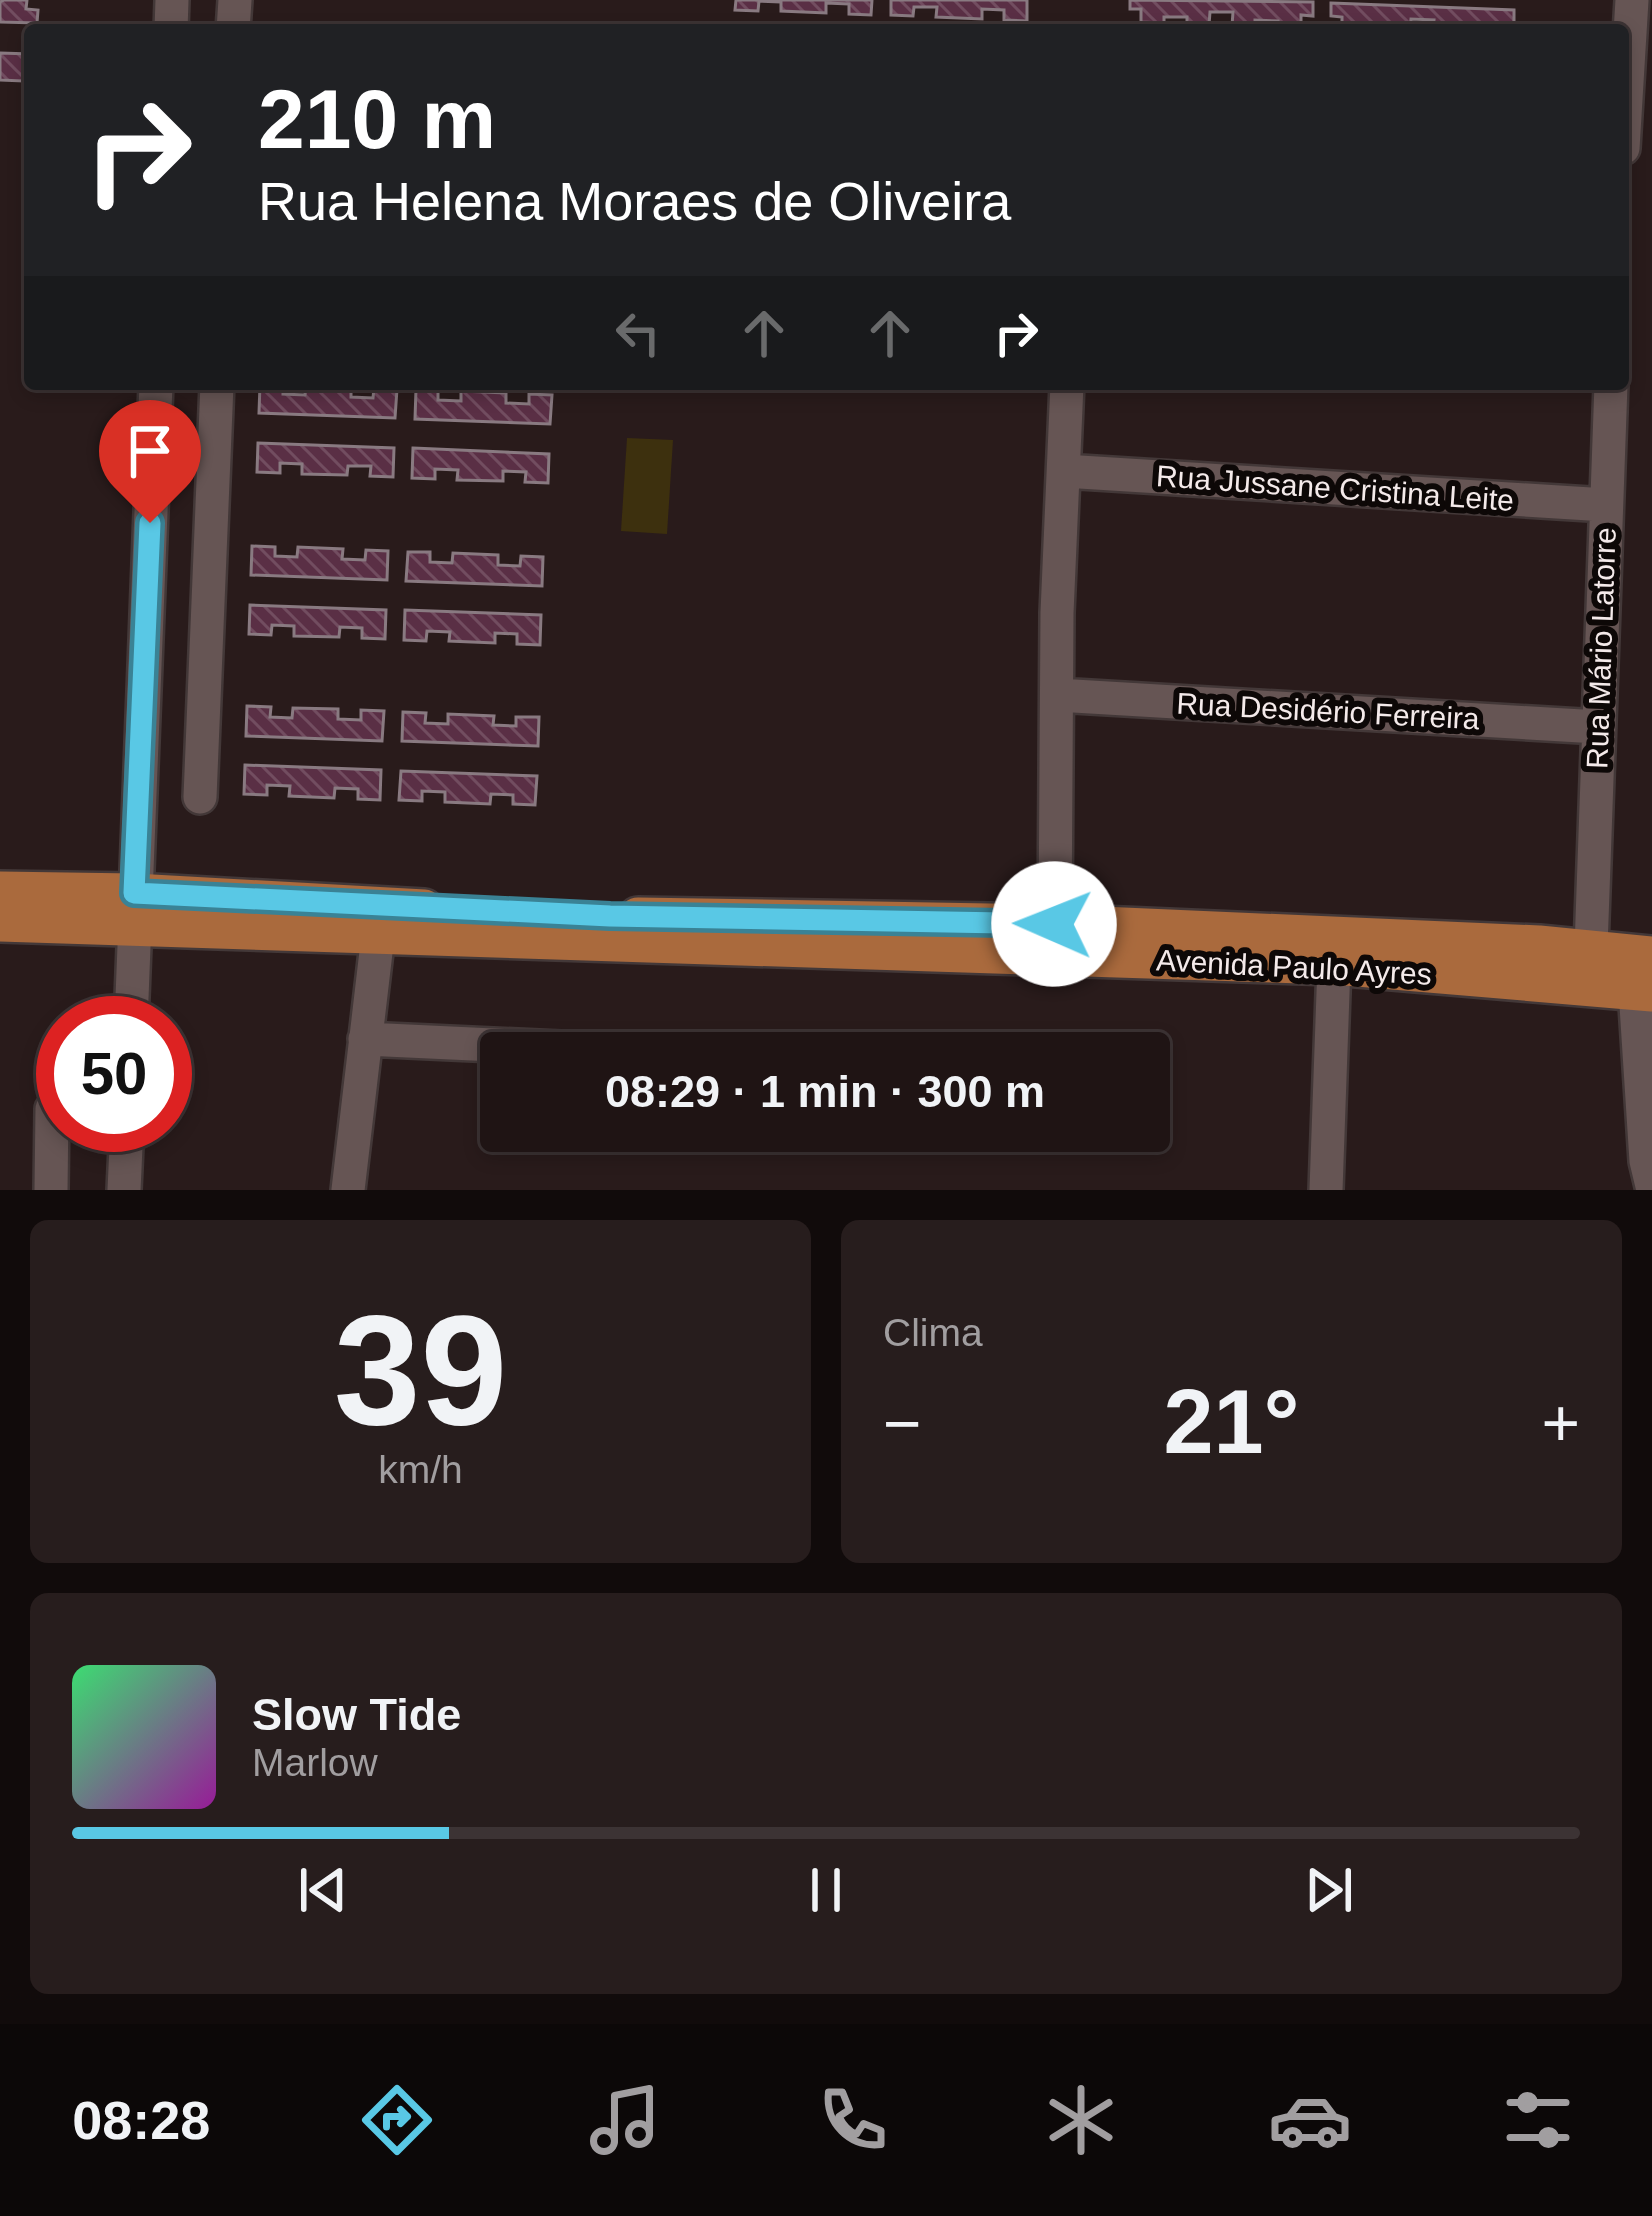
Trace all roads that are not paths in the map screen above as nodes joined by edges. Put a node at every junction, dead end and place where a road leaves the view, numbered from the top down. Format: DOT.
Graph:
graph roads {
  1 [pos="1632,0"];
  2 [pos="1629,49"];
  3 [pos="156,390"];
  4 [pos="217,390"];
  5 [pos="1067,390"];
  6 [pos="1611,390"];
  7 [pos="1064,470"];
  8 [pos="1606,506"];
  9 [pos="1057,695"];
  10 [pos="1598,727"];
  11 [pos="200,797"];
  12 [pos="0,891"];
  13 [pos="134,910"];
  14 [pos="377,921"];
  15 [pos="0,922"];
  16 [pos="1054,924"];
  17 [pos="980,956"];
  18 [pos="1619,963"];
  19 [pos="1334,965"];
  20 [pos="132,996"];
  21 [pos="365,1039"];
  22 [pos="480,1044"];
  23 [pos="51,1152"];
  24 [pos="126,1152"];
  25 [pos="1652,1186"];
  26 [pos="50,1190"];
  27 [pos="124,1190"];
  28 [pos="348,1190"];
  29 [pos="1326,1190"];
  1 -- 2 [label="street"];
  3 -- 13 [label="street"];
  4 -- 11 [label="street"];
  5 -- 7 [label="street"];
  6 -- 8 [label="street, Rua Mário Latorre"];
  7 -- 8 [label="street, Rua Jussane Cristina Leite"];
  7 -- 9 [label="street"];
  8 -- 10 [label="street, Rua Mário Latorre"];
  9 -- 10 [label="street, Rua Desidério Ferreira"];
  9 -- 16 [label="street"];
  10 -- 18 [label="street, Rua Mário Latorre"];
  12 -- 13 [label="main road, Avenida Paulo Ayres"];
  13 -- 14 [label="main road, Avenida Paulo Ayres"];
  13 -- 15 [label="main road, Avenida Paulo Ayres"];
  13 -- 20 [label="street"];
  14 -- 16 [label="main road, Avenida Paulo Ayres"];
  14 -- 17 [label="main road, Avenida Paulo Ayres"];
  14 -- 21 [label="street"];
  16 -- 17 [label="main road"];
  16 -- 18 [label="main road, Avenida Paulo Ayres"];
  17 -- 19 [label="main road, Avenida Paulo Ayres"];
  18 -- 19 [label="main road, Avenida Paulo Ayres"];
  18 -- 25 [label="street, Rua Mário Latorre"];
  19 -- 29 [label="street"];
  21 -- 22 [label="street"];
  21 -- 28 [label="street"];
  23 -- 26 [label="street"];
  24 -- 27 [label="street"];
}
